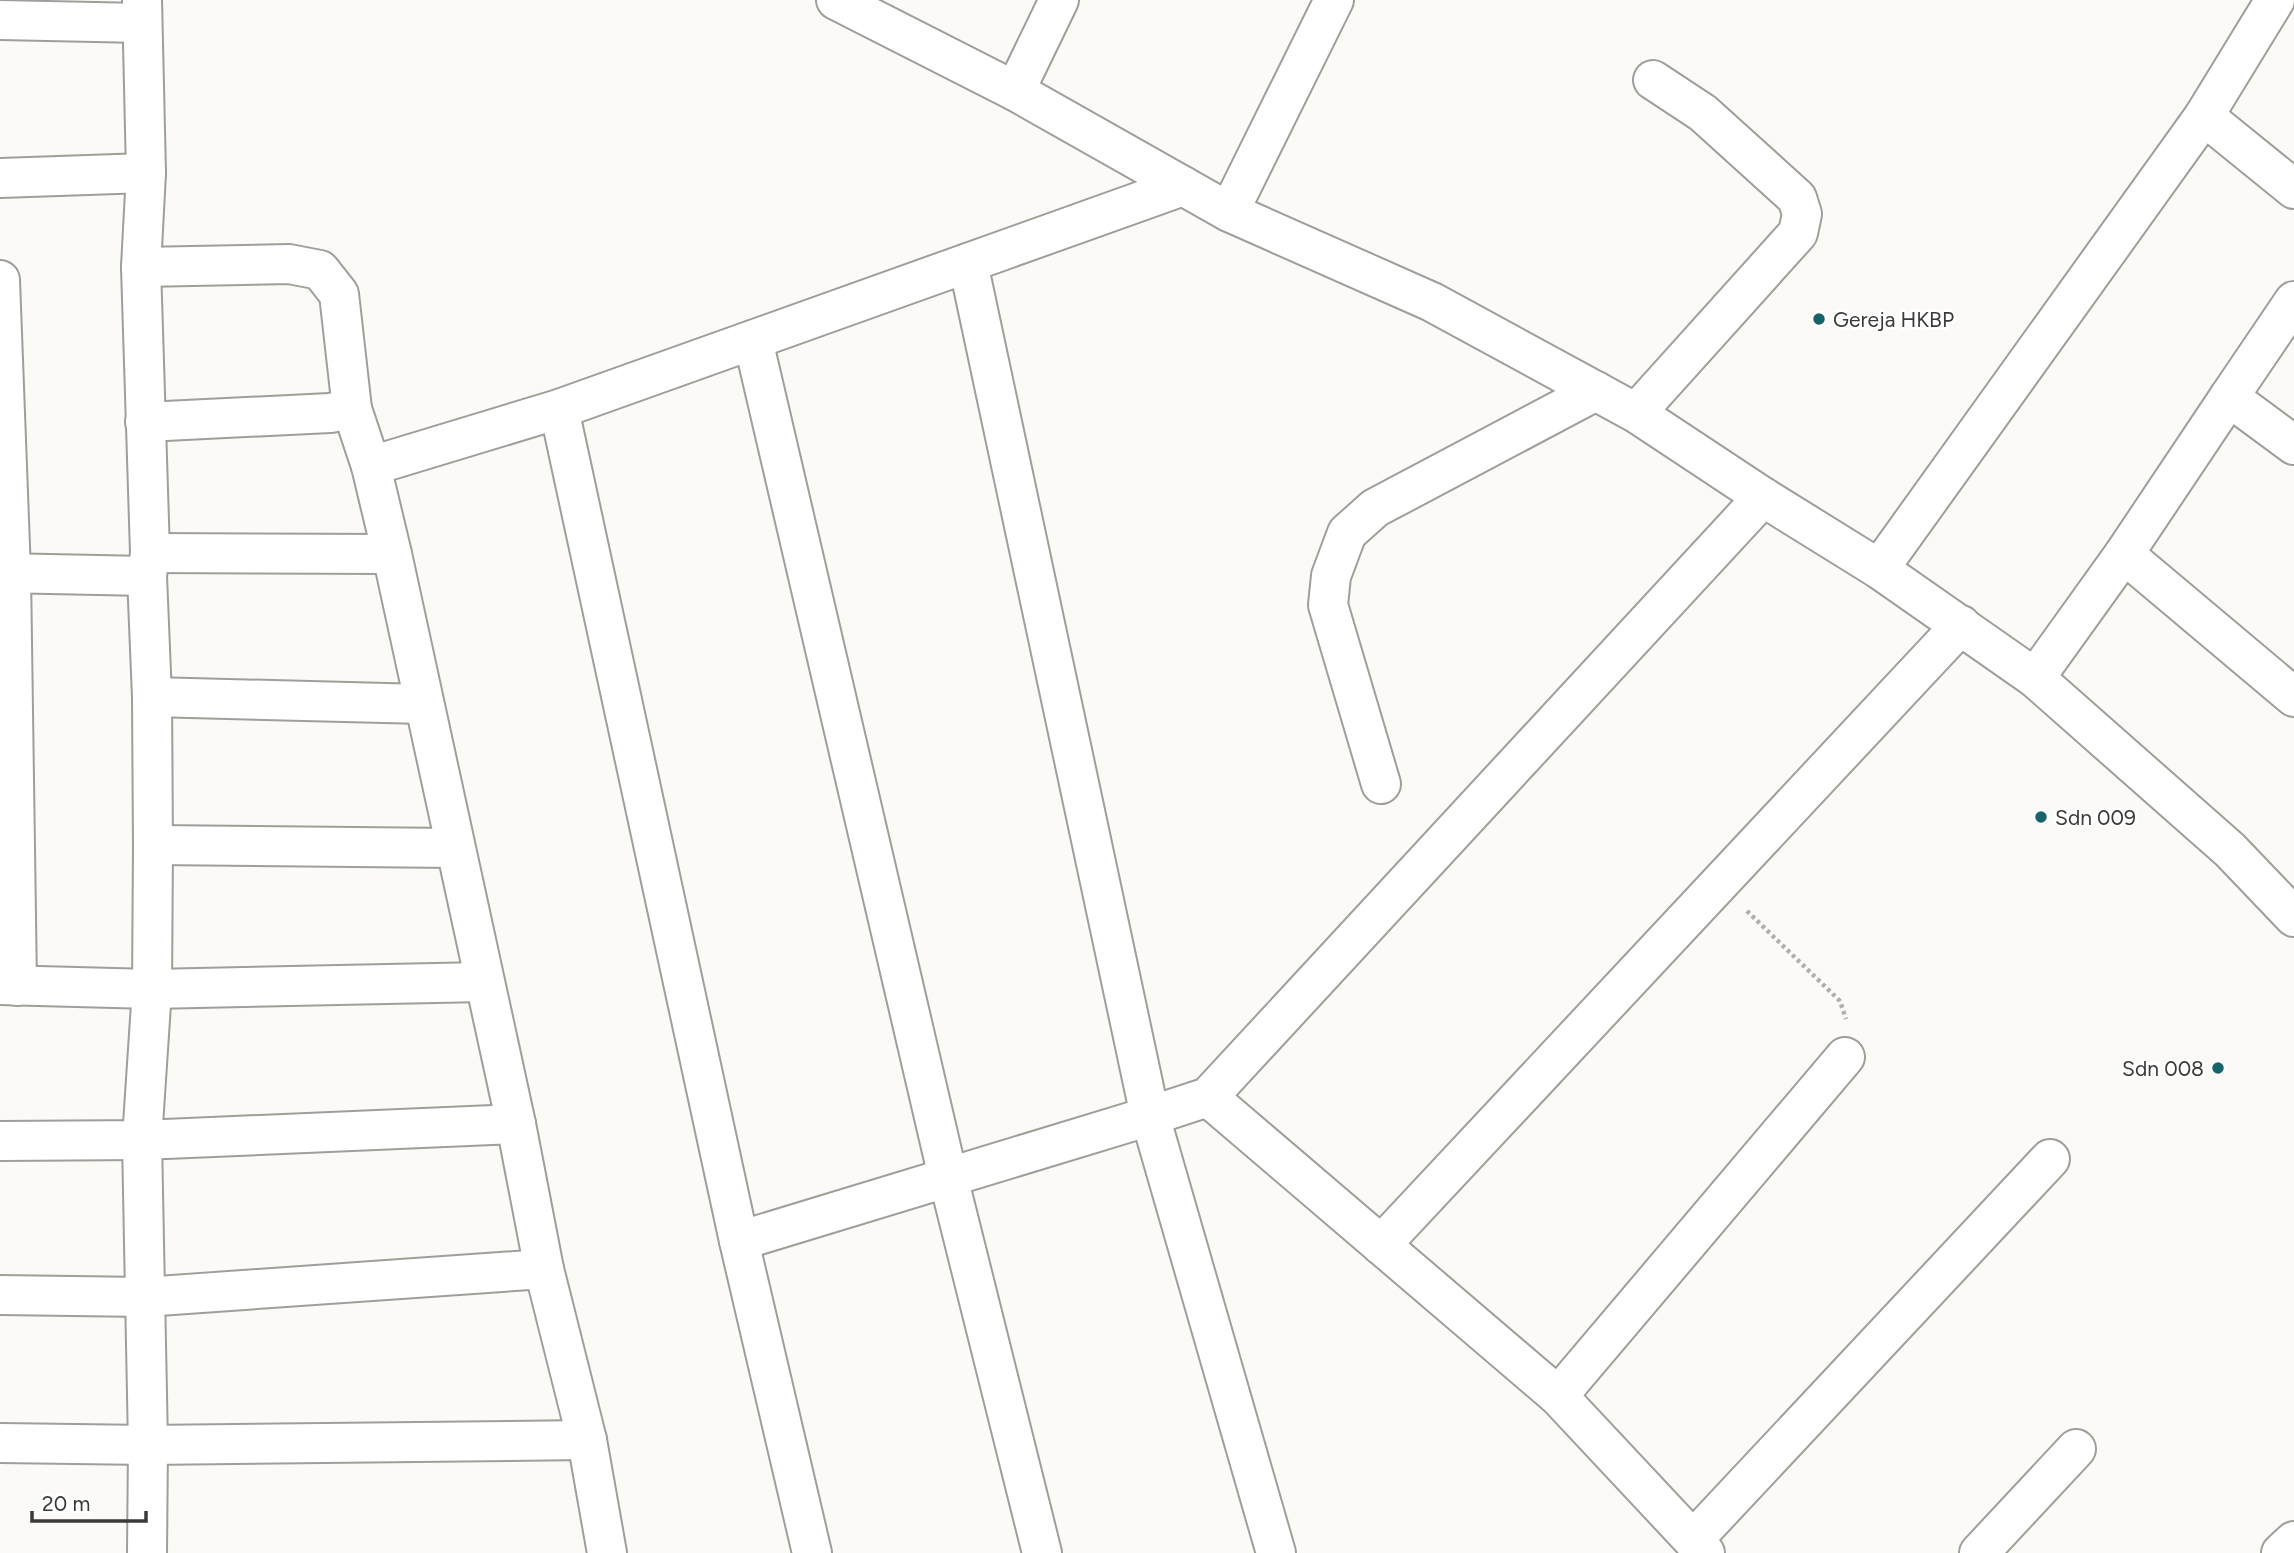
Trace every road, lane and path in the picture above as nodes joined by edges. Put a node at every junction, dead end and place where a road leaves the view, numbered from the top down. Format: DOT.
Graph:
graph roads {
  1 [pos="836,0"];
  2 [pos="1059,0"];
  3 [pos="1334,0"];
  4 [pos="2275,0"];
  5 [pos="142,11"];
  6 [pos="0,20"];
  7 [pos="1653,80"];
  8 [pos="1015,91"];
  9 [pos="2204,116"];
  10 [pos="146,173"];
  11 [pos="0,178"];
  12 [pos="1183,186"];
  13 [pos="2294,189"];
  14 [pos="1229,212"];
  15 [pos="968,263"];
  16 [pos="141,267"];
  17 [pos="0,280"];
  18 [pos="2294,301"];
  19 [pos="753,340"];
  20 [pos="1596,391"];
  21 [pos="2229,397"];
  22 [pos="559,408"];
  23 [pos="352,409"];
  24 [pos="1636,413"];
  25 [pos="145,422"];
  26 [pos="2294,445"];
  27 [pos="370,466"];
  28 [pos="1763,497"];
  29 [pos="392,554"];
  30 [pos="2124,554"];
  31 [pos="148,565"];
  32 [pos="1879,569"];
  33 [pos="6,573"];
  34 [pos="1961,625"];
  35 [pos="2035,678"];
  36 [pos="152,697"];
  37 [pos="2294,697"];
  38 [pos="424,704"];
  39 [pos="1381,784"];
  40 [pos="153,845"];
  41 [pos="455,848"];
  42 [pos="1719,883"];
  43 [pos="2294,917"];
  44 [pos="484,982"];
  45 [pos="9,986"];
  46 [pos="152,989"];
  47 [pos="1845,1058"];
  48 [pos="1208,1097"];
  49 [pos="1150,1116"];
  50 [pos="516,1124"];
  51 [pos="142,1140"];
  52 [pos="0,1141"];
  53 [pos="2050,1159"];
  54 [pos="948,1177"];
  55 [pos="739,1241"];
  56 [pos="1381,1245"];
  57 [pos="544,1269"];
  58 [pos="0,1295"];
  59 [pos="144,1297"];
  60 [pos="1558,1396"];
  61 [pos="587,1440"];
  62 [pos="0,1443"];
  63 [pos="148,1445"];
  64 [pos="2076,1449"];
  65 [pos="2294,1541"];
  66 [pos="1699,1546"];
  67 [pos="147,1553"];
  68 [pos="607,1553"];
  69 [pos="813,1553"];
  70 [pos="1042,1553"];
  71 [pos="1276,1553"];
  72 [pos="1979,1553"];
  73 [pos="2281,1553"];
  1 -- 8 [label="street"];
  2 -- 8 [label="street"];
  3 -- 14 [label="street"];
  4 -- 9 [label="street"];
  5 -- 6 [label="street"];
  5 -- 10 [label="street"];
  7 -- 24 [label="street"];
  8 -- 12 [label="street"];
  9 -- 13 [label="street"];
  9 -- 32 [label="street"];
  10 -- 11 [label="street"];
  10 -- 16 [label="street"];
  12 -- 14 [label="street"];
  12 -- 15 [label="street"];
  14 -- 20 [label="street"];
  15 -- 19 [label="street"];
  15 -- 49 [label="street"];
  16 -- 23 [label="street"];
  16 -- 25 [label="street"];
  17 -- 33 [label="street"];
  18 -- 21 [label="street"];
  19 -- 22 [label="street"];
  19 -- 54 [label="street"];
  20 -- 24 [label="street"];
  20 -- 39 [label="street"];
  21 -- 26 [label="street"];
  21 -- 30 [label="street"];
  22 -- 27 [label="street"];
  22 -- 55 [label="street"];
  23 -- 25 [label="street"];
  23 -- 27 [label="street"];
  24 -- 28 [label="street"];
  25 -- 31 [label="street"];
  27 -- 29 [label="street"];
  28 -- 32 [label="street"];
  28 -- 48 [label="street"];
  29 -- 31 [label="street"];
  29 -- 38 [label="street"];
  30 -- 35 [label="street"];
  30 -- 37 [label="street"];
  31 -- 33 [label="street"];
  31 -- 36 [label="street"];
  32 -- 34 [label="street"];
  33 -- 45 [label="street"];
  34 -- 35 [label="street"];
  34 -- 42 [label="street"];
  35 -- 43 [label="street"];
  36 -- 38 [label="street"];
  36 -- 40 [label="street"];
  38 -- 41 [label="street"];
  40 -- 41 [label="street"];
  40 -- 46 [label="street"];
  41 -- 44 [label="street"];
  42 -- 47 [label="path"];
  42 -- 56 [label="street"];
  44 -- 46 [label="street"];
  44 -- 50 [label="street"];
  45 -- 46 [label="street"];
  46 -- 51 [label="street"];
  47 -- 60 [label="street"];
  48 -- 49 [label="street"];
  48 -- 56 [label="street"];
  49 -- 54 [label="street"];
  49 -- 71 [label="street"];
  50 -- 51 [label="street"];
  50 -- 57 [label="street"];
  51 -- 52 [label="street"];
  51 -- 59 [label="street"];
  53 -- 66 [label="street"];
  54 -- 55 [label="street"];
  54 -- 70 [label="street"];
  55 -- 69 [label="street"];
  56 -- 60 [label="street"];
  57 -- 59 [label="street"];
  57 -- 61 [label="street"];
  58 -- 59 [label="street"];
  59 -- 63 [label="street"];
  60 -- 66 [label="street"];
  61 -- 63 [label="street"];
  61 -- 68 [label="street"];
  62 -- 63 [label="street"];
  63 -- 67 [label="street"];
  64 -- 72 [label="street"];
  65 -- 73 [label="street"];
}
